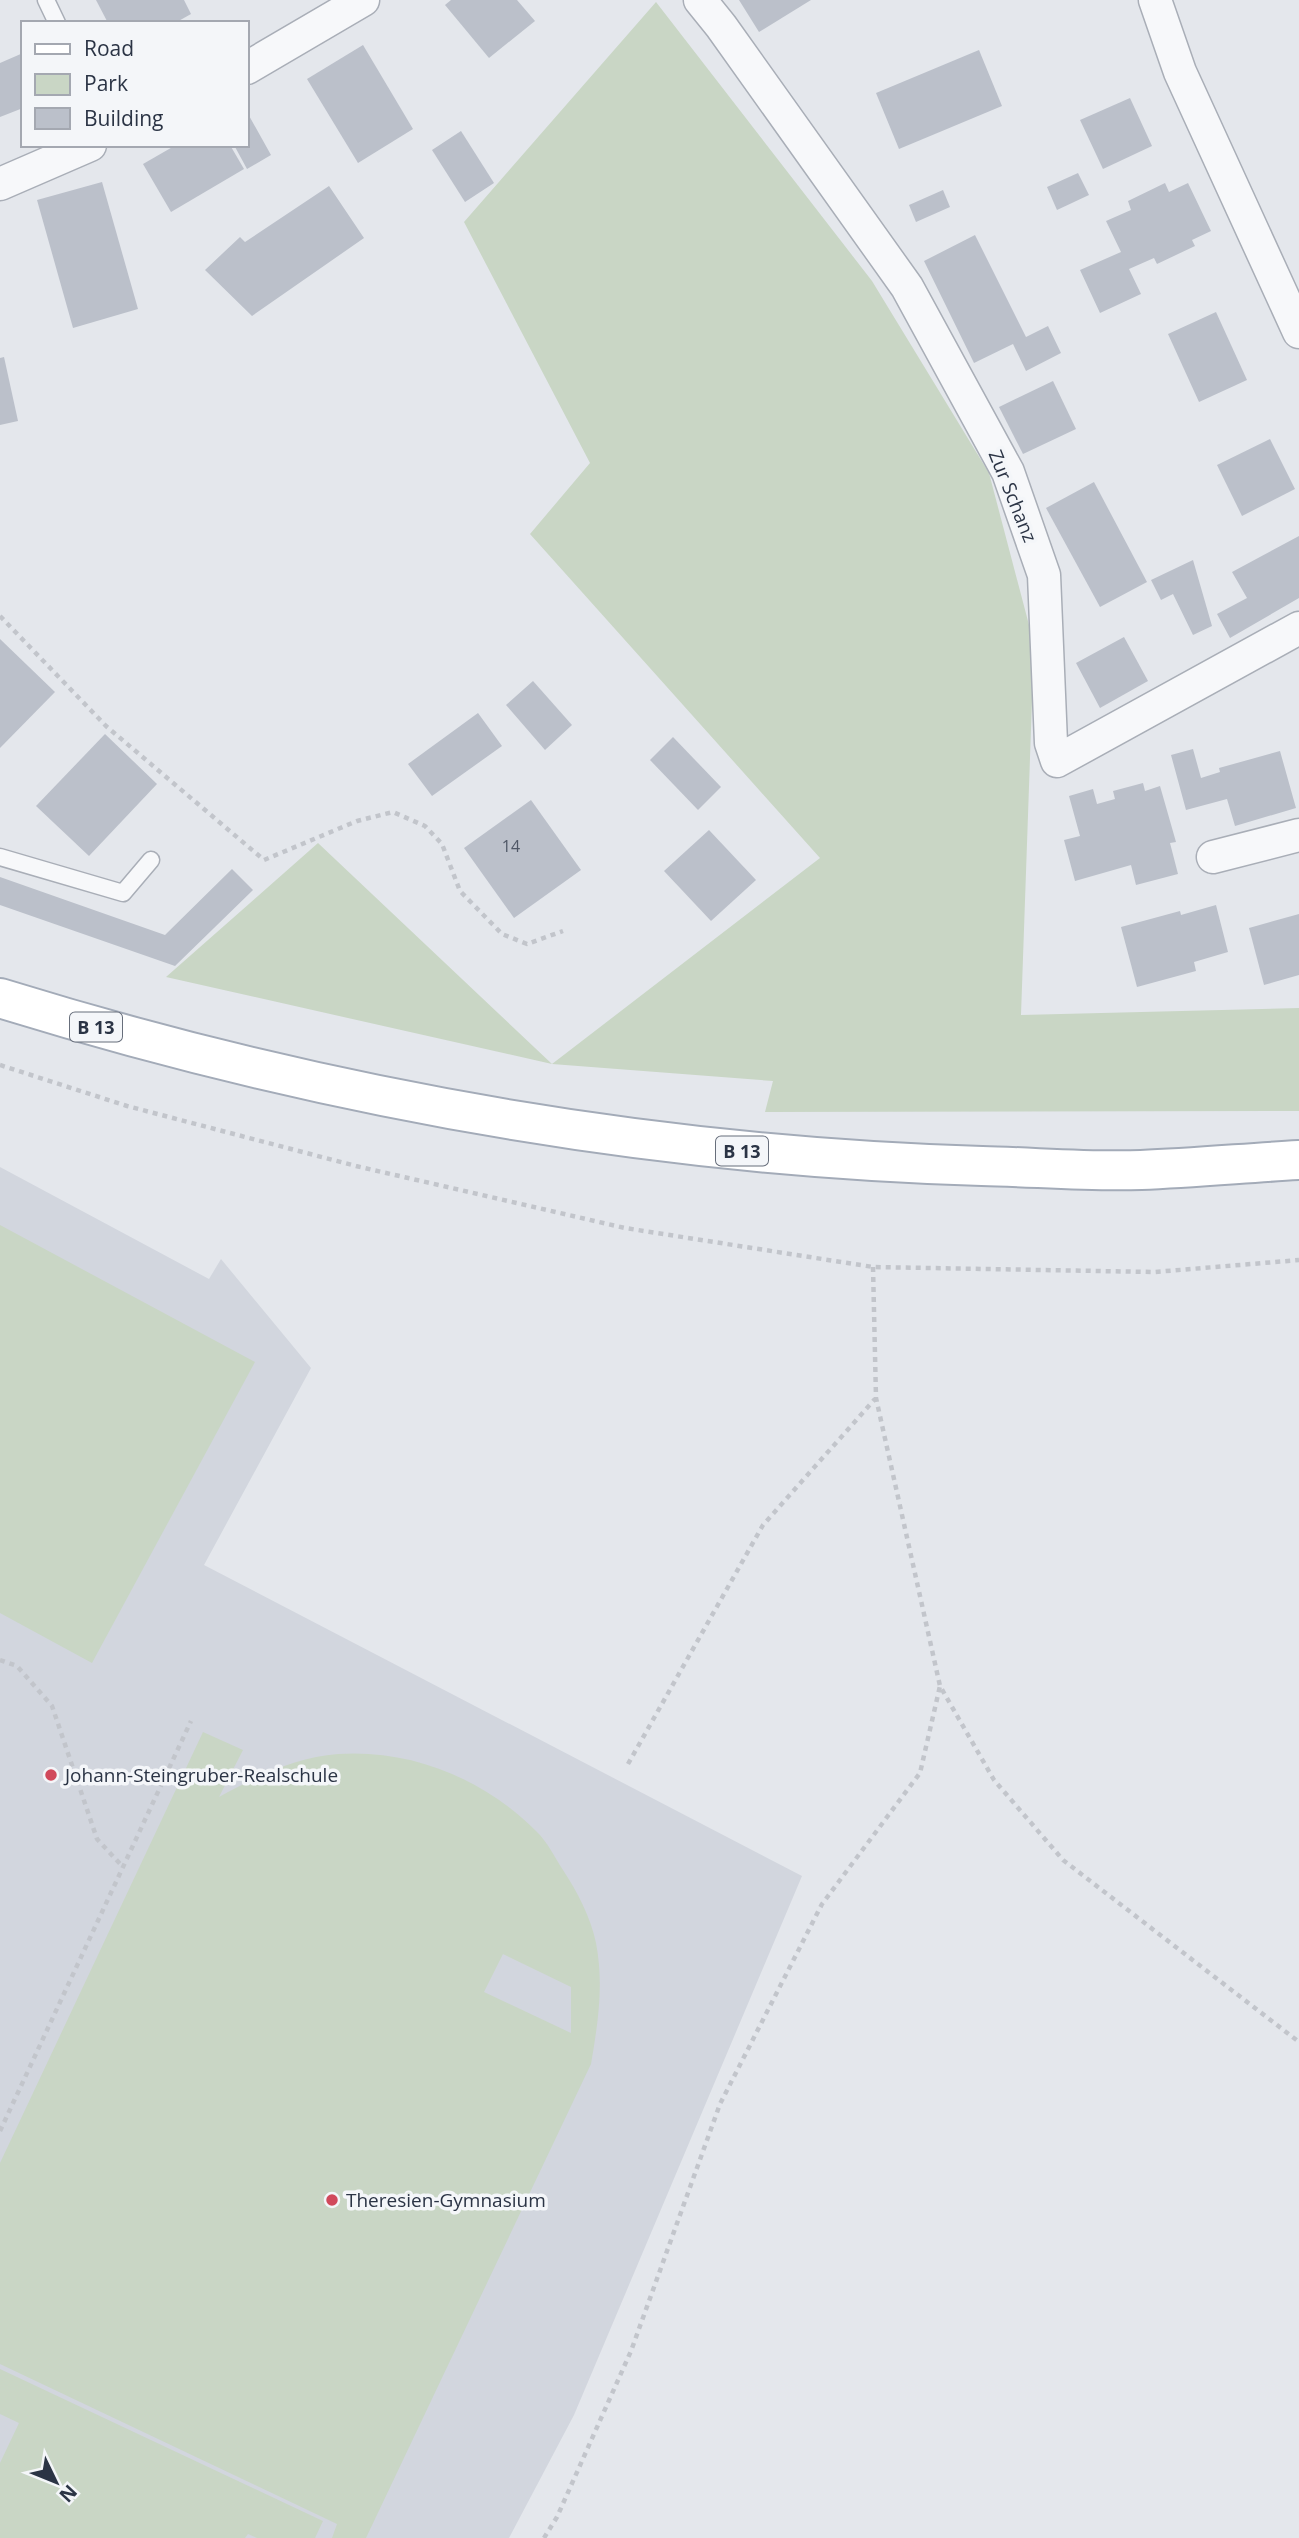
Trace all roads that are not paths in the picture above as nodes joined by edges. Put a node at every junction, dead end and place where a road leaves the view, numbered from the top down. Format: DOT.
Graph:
graph roads {
  1 [pos="46,0"];
  2 [pos="363,0"];
  3 [pos="700,0"];
  4 [pos="1155,0"];
  5 [pos="56,21"];
  6 [pos="248,67"];
  7 [pos="85,147"];
  8 [pos="0,184"];
  9 [pos="1299,332"];
  10 [pos="1299,628"];
  11 [pos="1299,835"];
  12 [pos="0,857"];
  13 [pos="1213,857"];
  14 [pos="151,860"];
  15 [pos="0,999"];
  16 [pos="1299,1160"];
  1 -- 5 [label="lane"];
  2 -- 6 [label="street"];
  3 -- 10 [label="street, Zur Schanz"];
  4 -- 9 [label="street"];
  7 -- 8 [label="street"];
  11 -- 13 [label="street"];
  12 -- 14 [label="lane"];
  15 -- 16 [label="main road, B 13"];
}
